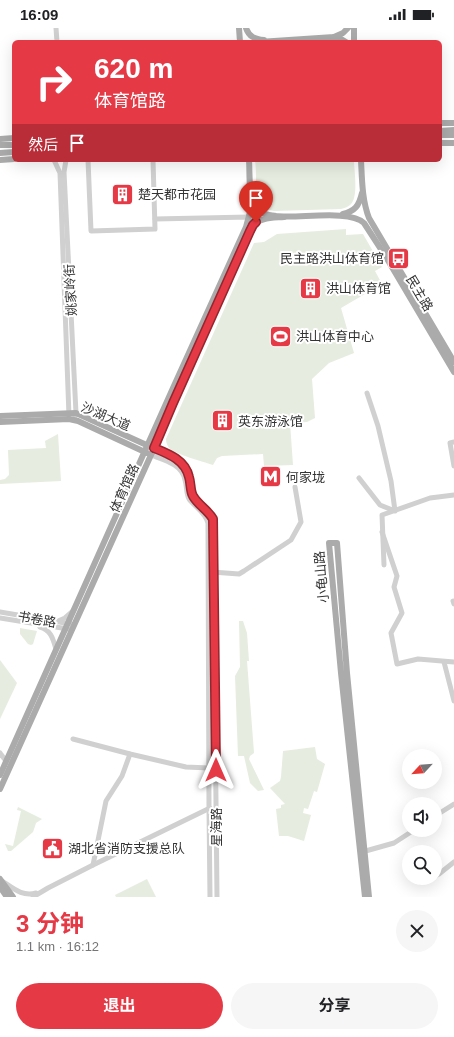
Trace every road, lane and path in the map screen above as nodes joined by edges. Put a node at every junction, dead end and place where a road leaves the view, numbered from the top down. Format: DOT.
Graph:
graph roads {
  1 [pos="56,28"];
  2 [pos="246,28"];
  3 [pos="348,28"];
  4 [pos="354,28"];
  5 [pos="239,30"];
  6 [pos="334,37"];
  7 [pos="57,40"];
  8 [pos="240,40"];
  9 [pos="263,40"];
  10 [pos="284,40"];
  11 [pos="343,40"];
  12 [pos="354,40"];
  13 [pos="442,123"];
  14 [pos="454,123"];
  15 [pos="454,130"];
  16 [pos="442,131"];
  17 [pos="442,135"];
  18 [pos="454,135"];
  19 [pos="11,139"];
  20 [pos="0,140"];
  21 [pos="442,143"];
  22 [pos="454,143"];
  23 [pos="12,144"];
  24 [pos="0,145"];
  25 [pos="12,152"];
  26 [pos="0,153"];
  27 [pos="12,159"];
  28 [pos="0,160"];
  29 [pos="55,162"];
  30 [pos="66,162"];
  31 [pos="88,162"];
  32 [pos="153,162"];
  33 [pos="248,162"];
  34 [pos="361,162"];
  35 [pos="363,188"];
  36 [pos="251,194"];
  37 [pos="339,215"];
  38 [pos="249,217"];
  39 [pos="284,217"];
  40 [pos="155,219"];
  41 [pos="258,220"];
  42 [pos="369,225"];
  43 [pos="454,362"];
  44 [pos="454,372"];
  45 [pos="367,393"];
  46 [pos="76,413"];
  47 [pos="0,416"];
  48 [pos="71,418"];
  49 [pos="0,422"];
  50 [pos="454,442"];
  51 [pos="148,446"];
  52 [pos="154,448"];
  53 [pos="145,452"];
  54 [pos="151,455"];
  55 [pos="454,466"];
  56 [pos="359,478"];
  57 [pos="296,487"];
  58 [pos="454,495"];
  59 [pos="395,511"];
  60 [pos="382,532"];
  61 [pos="384,565"];
  62 [pos="207,572"];
  63 [pos="214,572"];
  64 [pos="73,610"];
  65 [pos="0,612"];
  66 [pos="0,618"];
  67 [pos="55,622"];
  68 [pos="34,624"];
  69 [pos="70,627"];
  70 [pos="56,649"];
  71 [pos="444,662"];
  72 [pos="454,662"];
  73 [pos="454,701"];
  74 [pos="73,739"];
  75 [pos="0,753"];
  76 [pos="130,754"];
  77 [pos="6,761"];
  78 [pos="209,768"];
  79 [pos="0,775"];
  80 [pos="0,790"];
  81 [pos="454,804"];
  82 [pos="209,808"];
  83 [pos="216,808"];
  84 [pos="442,812"];
  85 [pos="403,837"];
  86 [pos="363,852"];
  87 [pos="454,862"];
  88 [pos="94,865"];
  89 [pos="442,872"];
  90 [pos="0,879"];
  91 [pos="0,887"];
  92 [pos="48,888"];
  93 [pos="7,897"];
  94 [pos="13,897"];
  95 [pos="33,897"];
  96 [pos="210,897"];
  97 [pos="217,897"];
  98 [pos="365,897"];
  99 [pos="369,897"];
  1 -- 7 [label="street"];
  2 -- 9 [label="main road"];
  3 -- 6 [label="main road"];
  4 -- 12 [label="main road"];
  5 -- 8 [label="main road"];
  6 -- 10 [label="main road"];
  6 -- 11 [label="main road"];
  13 -- 14 [label="main road"];
  15 -- 16 [label="main road"];
  17 -- 18 [label="main road"];
  19 -- 20 [label="main road"];
  21 -- 22 [label="main road"];
  23 -- 24 [label="main road"];
  25 -- 26 [label="main road"];
  27 -- 28 [label="main road"];
  29 -- 48 [label="street, 姚家岭街"];
  30 -- 46 [label="street, 姚家岭街"];
  31 -- 40 [label="street"];
  32 -- 40 [label="street"];
  33 -- 36 [label="main road, 体育馆路"];
  34 -- 35 [label="main road"];
  35 -- 37 [label="main road"];
  35 -- 42 [label="main road"];
  36 -- 38 [label="main road, 体育馆路"];
  36 -- 39 [label="main road"];
  37 -- 39 [label="main road"];
  37 -- 42 [label="main road"];
  38 -- 40 [label="street"];
  38 -- 41 [label="street"];
  38 -- 51 [label="main road, 体育馆路"];
  39 -- 41 [label="main road"];
  41 -- 52 [label="main road, 体育馆路"];
  42 -- 43 [label="main road, 民主路"];
  42 -- 44 [label="main road, 民主路"];
  45 -- 59 [label="street"];
  46 -- 48 [label="main road, 沙湖大道"];
  46 -- 51 [label="main road, 沙湖大道"];
  47 -- 48 [label="main road, 沙湖大道"];
  48 -- 49 [label="main road, 沙湖大道"];
  48 -- 53 [label="main road, 沙湖大道"];
  50 -- 55 [label="street"];
  51 -- 52 [label="main road, 沙湖大道"];
  51 -- 53 [label="main road, 体育馆路"];
  52 -- 54 [label="main road, 体育馆路"];
  52 -- 63 [label="street, 星海路"];
  53 -- 54 [label="main road, 沙湖大道"];
  53 -- 64 [label="main road, 体育馆路"];
  54 -- 62 [label="street, 星海路"];
  54 -- 69 [label="main road, 体育馆路"];
  56 -- 59 [label="street"];
  57 -- 63 [label="street"];
  58 -- 59 [label="street"];
  59 -- 60 [label="street"];
  60 -- 61 [label="street"];
  60 -- 71 [label="street"];
  62 -- 63 [label="street"];
  62 -- 78 [label="street, 星海路"];
  63 -- 83 [label="street, 星海路"];
  64 -- 67 [label="street"];
  64 -- 69 [label="main road, 体育馆路"];
  65 -- 67 [label="street, 书卷路"];
  66 -- 68 [label="street, 书卷路"];
  67 -- 69 [label="street, 书卷路"];
  68 -- 69 [label="street, 书卷路"];
  68 -- 70 [label="street"];
  69 -- 70 [label="main road, 体育馆路"];
  69 -- 80 [label="main road, 体育馆路"];
  70 -- 77 [label="main road, 体育馆路"];
  71 -- 72 [label="street"];
  71 -- 73 [label="street"];
  74 -- 76 [label="street"];
  75 -- 77 [label="street"];
  76 -- 78 [label="street"];
  76 -- 88 [label="street"];
  77 -- 79 [label="main road, 体育馆路"];
  78 -- 82 [label="street, 星海路"];
  81 -- 84 [label="street"];
  82 -- 83 [label="street"];
  82 -- 88 [label="street"];
  82 -- 96 [label="street, 星海路"];
  83 -- 97 [label="street, 星海路"];
  85 -- 86 [label="street"];
  86 -- 86 [label="main road, 小龟山路"];
  86 -- 98 [label="main road, 小龟山路"];
  86 -- 99 [label="main road, 小龟山路"];
  87 -- 89 [label="street"];
  88 -- 92 [label="street"];
  90 -- 92 [label="street"];
  90 -- 94 [label="main road"];
  91 -- 93 [label="main road"];
  92 -- 95 [label="street"];
}
